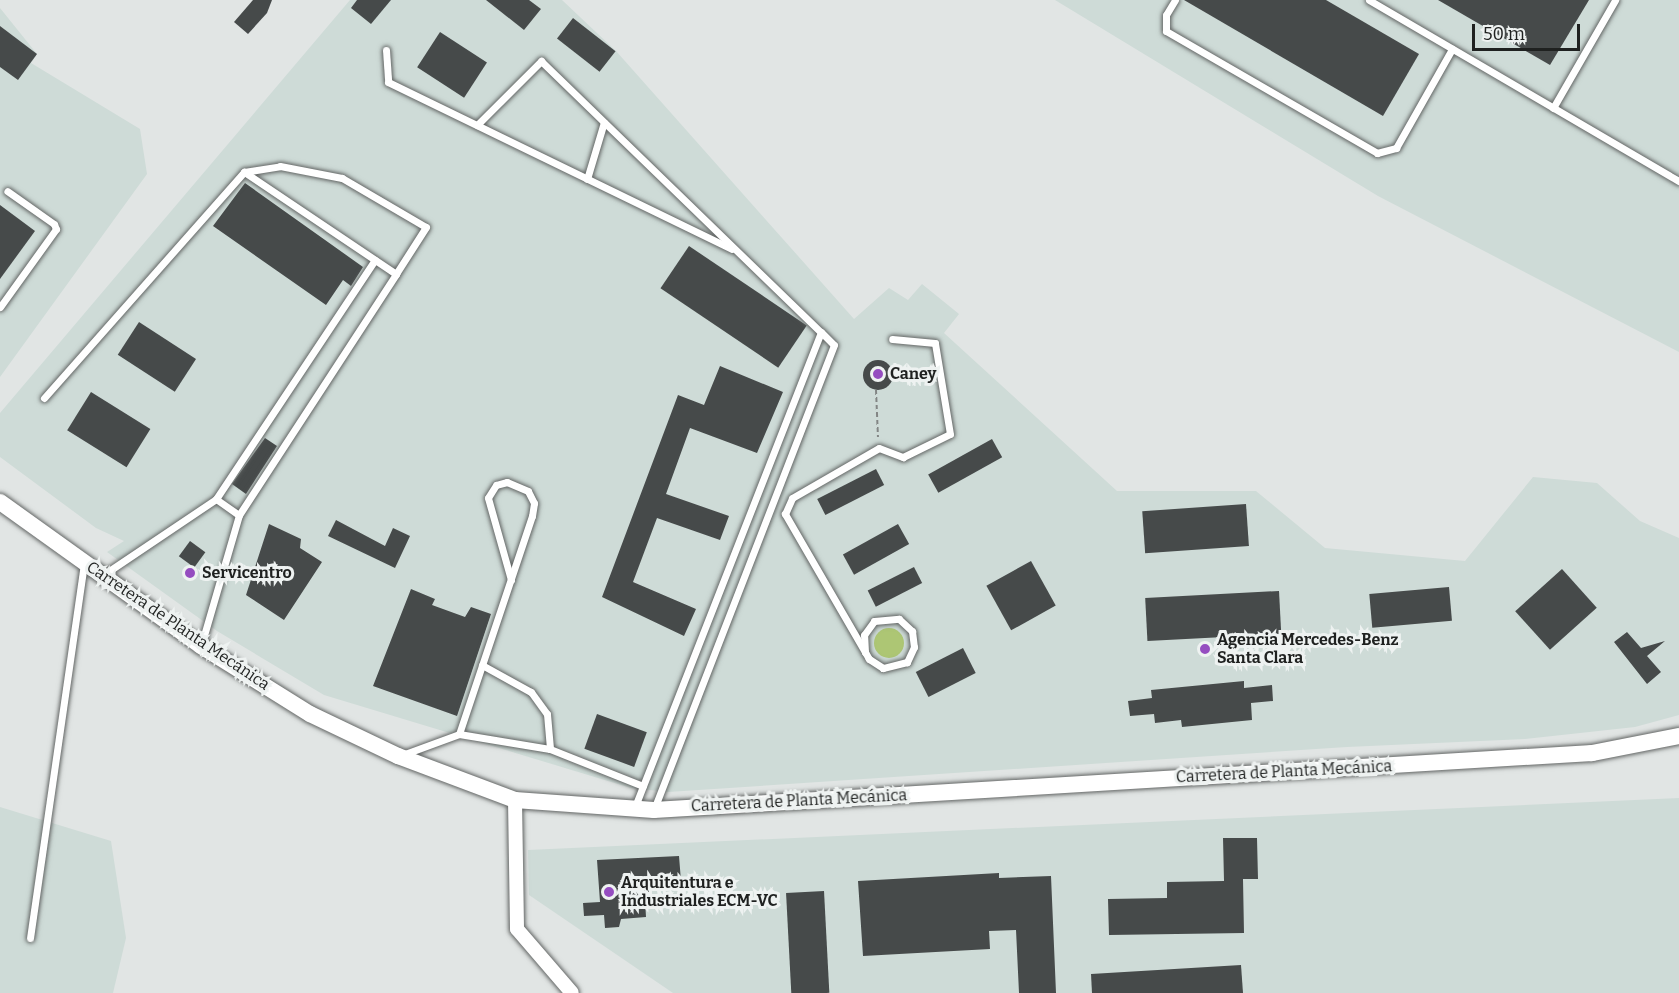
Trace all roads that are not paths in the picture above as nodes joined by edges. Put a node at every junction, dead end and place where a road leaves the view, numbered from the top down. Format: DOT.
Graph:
graph roads {
  1 [pos="1175,0"];
  2 [pos="1369,0"];
  3 [pos="1615,0"];
  4 [pos="1452,49"];
  5 [pos="386,50"];
  6 [pos="1553,108"];
  7 [pos="604,122"];
  8 [pos="477,125"];
  9 [pos="244,172"];
  10 [pos="587,179"];
  11 [pos="1679,181"];
  12 [pos="7,191"];
  13 [pos="740,253"];
  14 [pos="375,260"];
  15 [pos="396,274"];
  16 [pos="0,307"];
  17 [pos="821,332"];
  18 [pos="892,339"];
  19 [pos="44,398"];
  20 [pos="216,499"];
  21 [pos="0,502"];
  22 [pos="239,515"];
  23 [pos="84,563"];
  24 [pos="102,575"];
  25 [pos="511,580"];
  26 [pos="201,646"];
  27 [pos="865,652"];
  28 [pos="482,665"];
  29 [pos="459,734"];
  30 [pos="1679,736"];
  31 [pos="550,749"];
  32 [pos="398,756"];
  33 [pos="643,786"];
  34 [pos="515,800"];
  35 [pos="633,809"];
  36 [pos="654,810"];
  37 [pos="30,938"];
  38 [pos="572,993"];
  1 -- 4 [label="lane"];
  2 -- 4 [label="lane"];
  3 -- 6 [label="lane"];
  4 -- 6 [label="lane"];
  5 -- 8 [label="lane"];
  6 -- 11 [label="lane"];
  7 -- 8 [label="lane"];
  7 -- 10 [label="lane"];
  7 -- 13 [label="lane"];
  8 -- 10 [label="lane"];
  9 -- 14 [label="lane"];
  9 -- 15 [label="lane"];
  9 -- 19 [label="lane"];
  10 -- 13 [label="lane"];
  12 -- 16 [label="lane"];
  13 -- 17 [label="lane"];
  14 -- 15 [label="lane"];
  14 -- 20 [label="lane"];
  15 -- 22 [label="lane"];
  17 -- 33 [label="lane"];
  17 -- 36 [label="lane"];
  18 -- 27 [label="lane"];
  20 -- 22 [label="lane"];
  20 -- 24 [label="lane"];
  21 -- 23 [label="street, Carretera de Planta Mecánica"];
  22 -- 26 [label="lane"];
  23 -- 24 [label="street, Carretera de Planta Mecánica"];
  23 -- 37 [label="lane"];
  24 -- 26 [label="street, Carretera de Planta Mecánica"];
  25 -- 25 [label="lane"];
  25 -- 28 [label="lane"];
  26 -- 32 [label="street, Carretera de Planta Mecánica"];
  27 -- 27 [label="lane"];
  28 -- 29 [label="lane"];
  28 -- 31 [label="lane"];
  29 -- 31 [label="lane"];
  29 -- 32 [label="lane"];
  30 -- 36 [label="street, Carretera de Planta Mecánica"];
  31 -- 33 [label="lane"];
  32 -- 34 [label="street, Carretera de Planta Mecánica"];
  33 -- 35 [label="lane"];
  34 -- 35 [label="street, Carretera de Planta Mecánica"];
  34 -- 38 [label="street"];
  35 -- 36 [label="street, Carretera de Planta Mecánica"];
}
